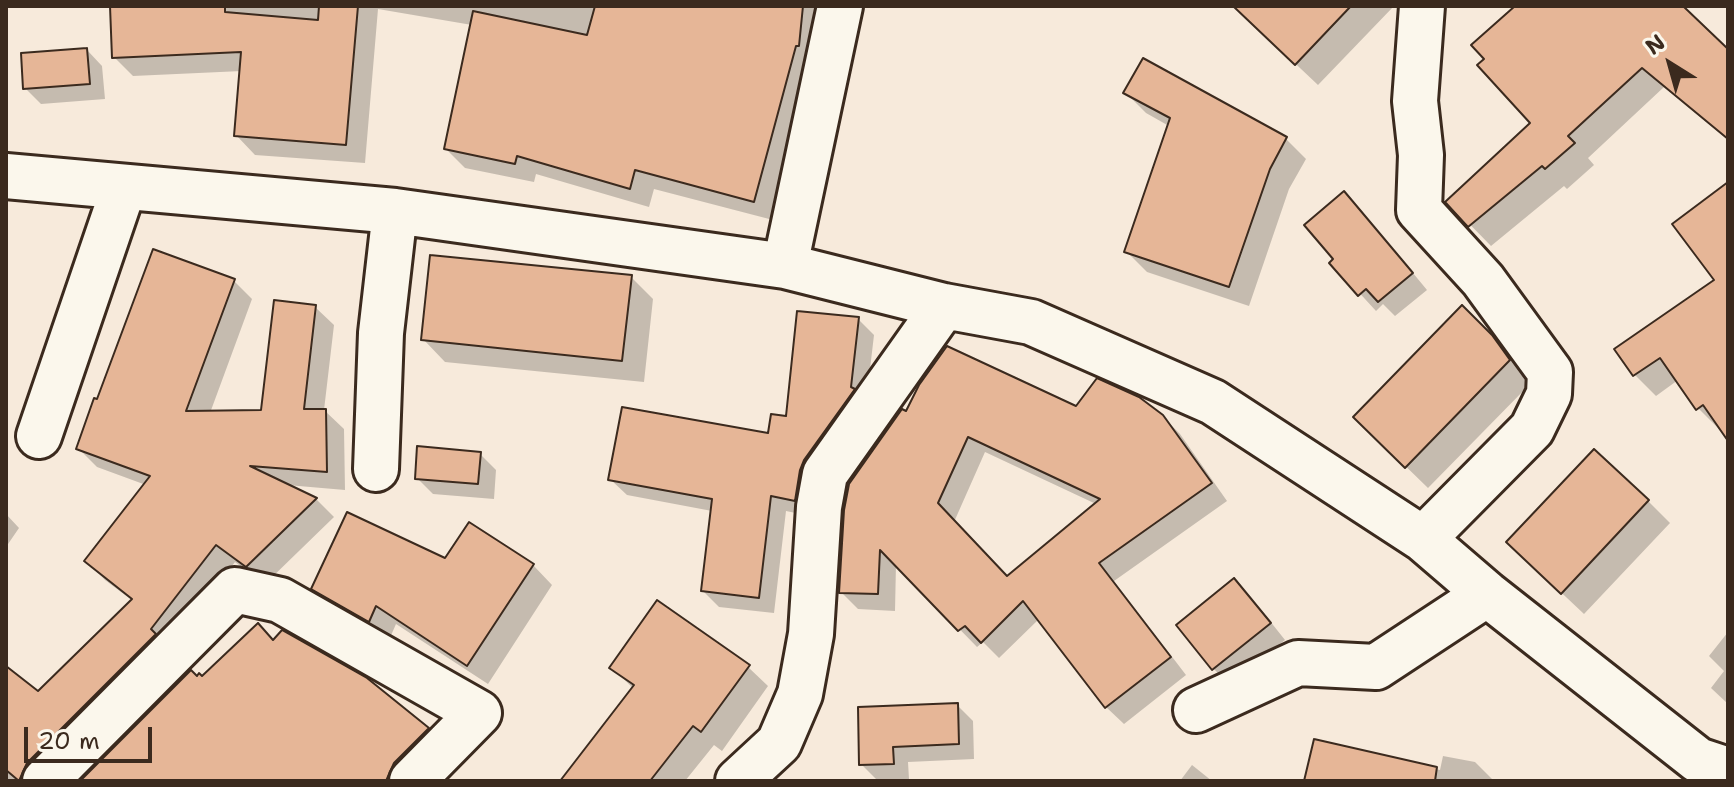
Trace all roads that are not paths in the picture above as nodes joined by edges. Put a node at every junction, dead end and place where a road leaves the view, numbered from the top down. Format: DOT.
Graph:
graph roads {
  1 [pos="840,6"];
  2 [pos="1422,6"];
  3 [pos="6,176"];
  4 [pos="124,187"];
  5 [pos="395,211"];
  6 [pos="785,266"];
  7 [pos="944,306"];
  8 [pos="39,436"];
  9 [pos="376,469"];
  10 [pos="1423,539"];
  11 [pos="1487,594"];
  12 [pos="1196,710"];
  13 [pos="1708,770"];
  14 [pos="45,781"];
  15 [pos="412,781"];
  16 [pos="738,781"];
  1 -- 6 [label="street"];
  2 -- 10 [label="street"];
  3 -- 4 [label="street"];
  4 -- 5 [label="street"];
  4 -- 8 [label="street"];
  5 -- 6 [label="street"];
  5 -- 9 [label="street"];
  6 -- 7 [label="street"];
  7 -- 10 [label="street"];
  7 -- 16 [label="street"];
  10 -- 11 [label="street"];
  11 -- 12 [label="street"];
  11 -- 13 [label="street"];
  14 -- 15 [label="street"];
}
